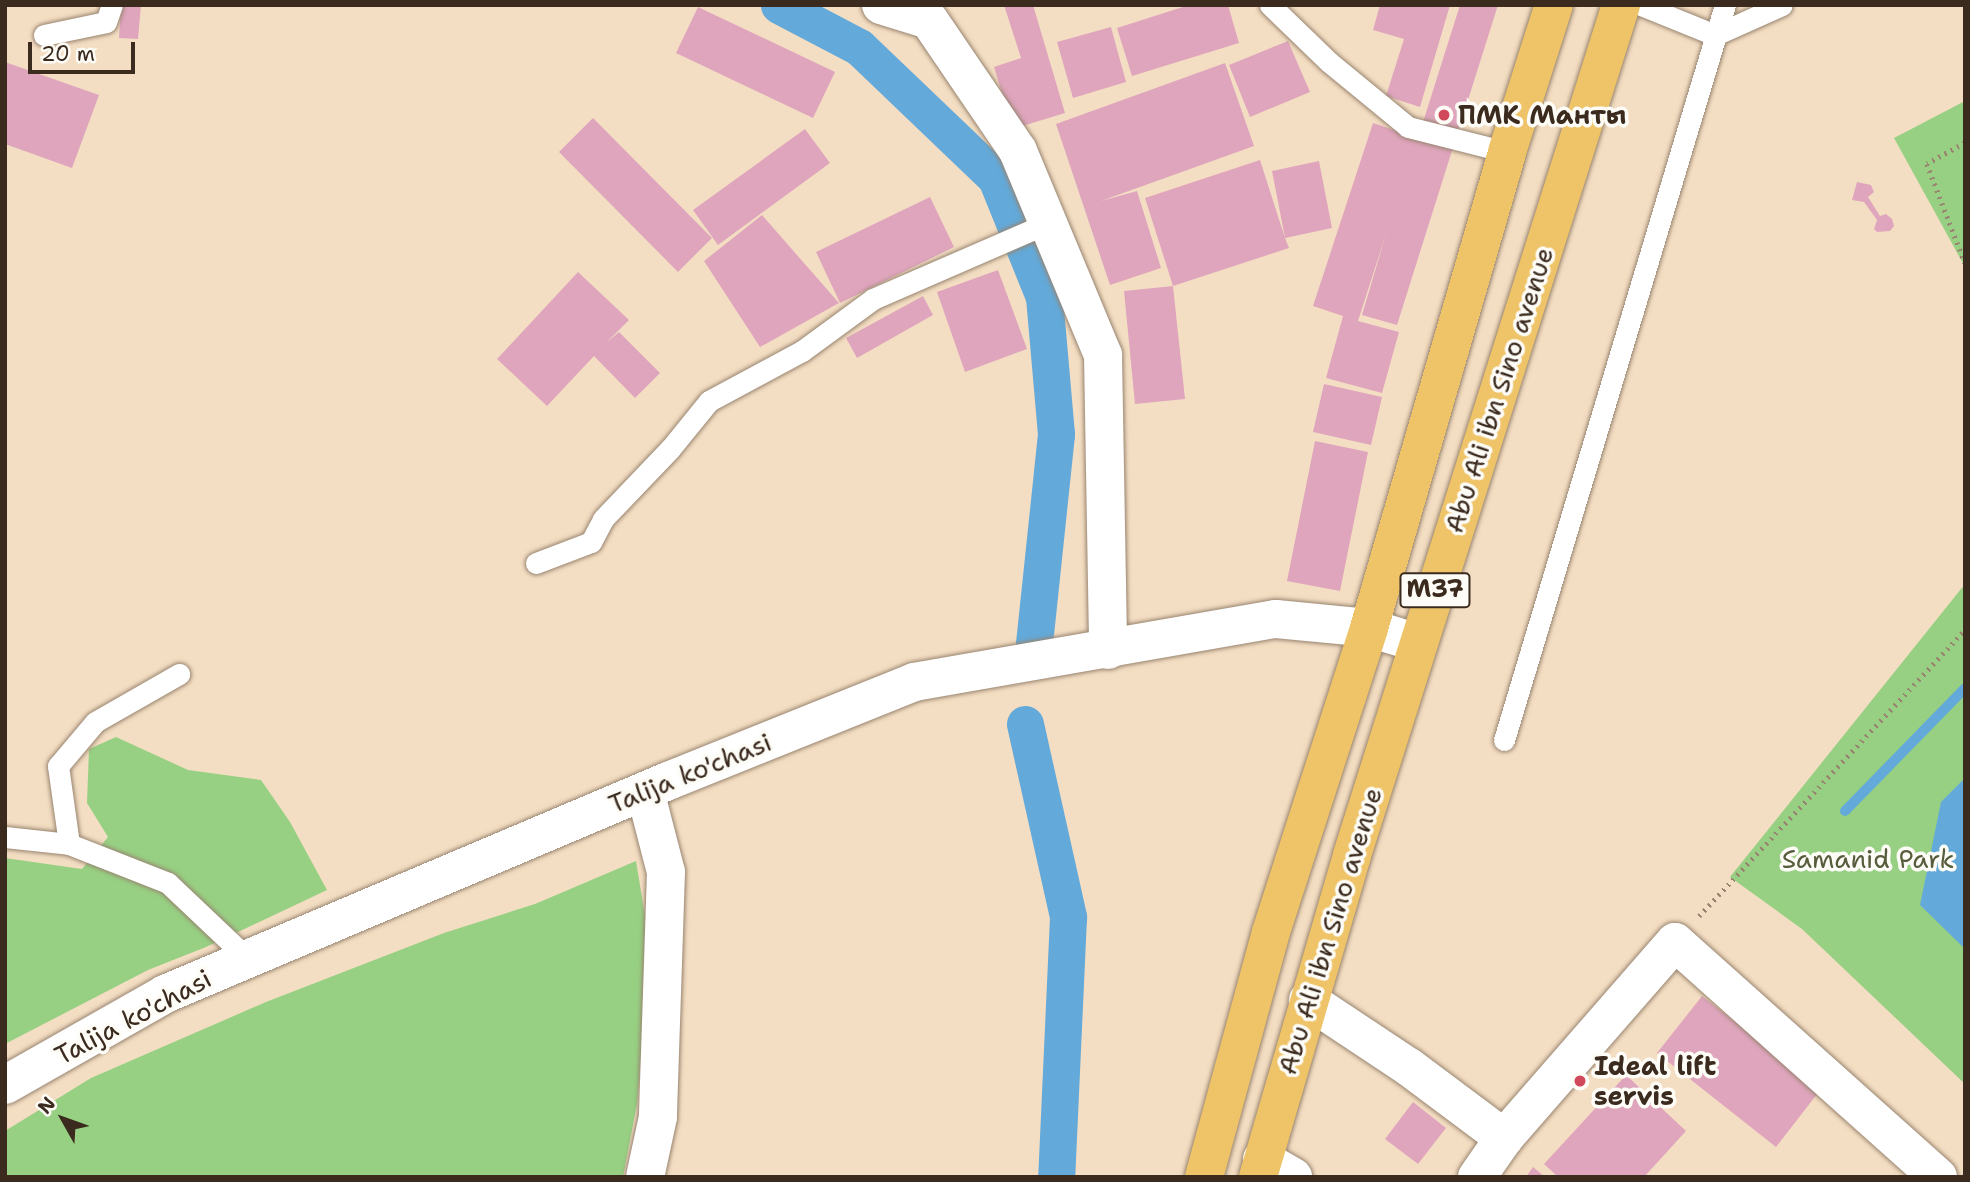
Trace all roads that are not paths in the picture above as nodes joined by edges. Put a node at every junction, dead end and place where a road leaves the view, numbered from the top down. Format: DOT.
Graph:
graph roads {
  1 [pos="112,5"];
  2 [pos="881,5"];
  3 [pos="1270,5"];
  4 [pos="1554,5"];
  5 [pos="1621,5"];
  6 [pos="1641,5"];
  7 [pos="1725,5"];
  8 [pos="1782,5"];
  9 [pos="929,13"];
  10 [pos="44,35"];
  11 [pos="1715,35"];
  12 [pos="1507,152"];
  13 [pos="1048,223"];
  14 [pos="536,563"];
  15 [pos="1368,628"];
  16 [pos="1419,643"];
  17 [pos="1108,650"];
  18 [pos="179,674"];
  19 [pos="1504,740"];
  20 [pos="645,792"];
  21 [pos="5,837"];
  22 [pos="69,844"];
  23 [pos="248,959"];
  24 [pos="1308,1000"];
  25 [pos="1233,1075"];
  26 [pos="5,1085"];
  27 [pos="1283,1089"];
  28 [pos="1504,1138"];
  29 [pos="1271,1171"];
  30 [pos="645,1177"];
  31 [pos="1204,1177"];
  32 [pos="1477,1177"];
  33 [pos="1938,1177"];
  1 -- 10 [label="lane"];
  2 -- 9 [label="street"];
  3 -- 12 [label="lane"];
  4 -- 12 [label="main road, Abu Ali ibn Sino avenue / M37"];
  5 -- 16 [label="main road, Abu Ali ibn Sino avenue / M37"];
  6 -- 11 [label="lane"];
  7 -- 11 [label="lane"];
  8 -- 11 [label="lane"];
  9 -- 13 [label="street"];
  11 -- 19 [label="lane"];
  12 -- 15 [label="main road, Abu Ali ibn Sino avenue / M37"];
  13 -- 14 [label="lane"];
  13 -- 17 [label="street"];
  15 -- 16 [label="street, Talija ko'chasi"];
  15 -- 17 [label="street, Talija ko'chasi"];
  15 -- 25 [label="main road, Abu Ali ibn Sino avenue / M37"];
  16 -- 24 [label="main road, Abu Ali ibn Sino avenue / M37"];
  17 -- 20 [label="street, Talija ko'chasi"];
  18 -- 22 [label="lane"];
  20 -- 23 [label="street, Talija ko'chasi"];
  20 -- 30 [label="street"];
  21 -- 22 [label="lane"];
  22 -- 23 [label="lane"];
  23 -- 26 [label="street, Talija ko'chasi"];
  24 -- 27 [label="main road, Abu Ali ibn Sino avenue / M37"];
  24 -- 28 [label="street"];
  25 -- 27 [label="main road"];
  25 -- 31 [label="main road, Abu Ali ibn Sino avenue / M37"];
  27 -- 29 [label="main road, Abu Ali ibn Sino avenue / M37"];
  28 -- 32 [label="street"];
  28 -- 33 [label="street"];
}
